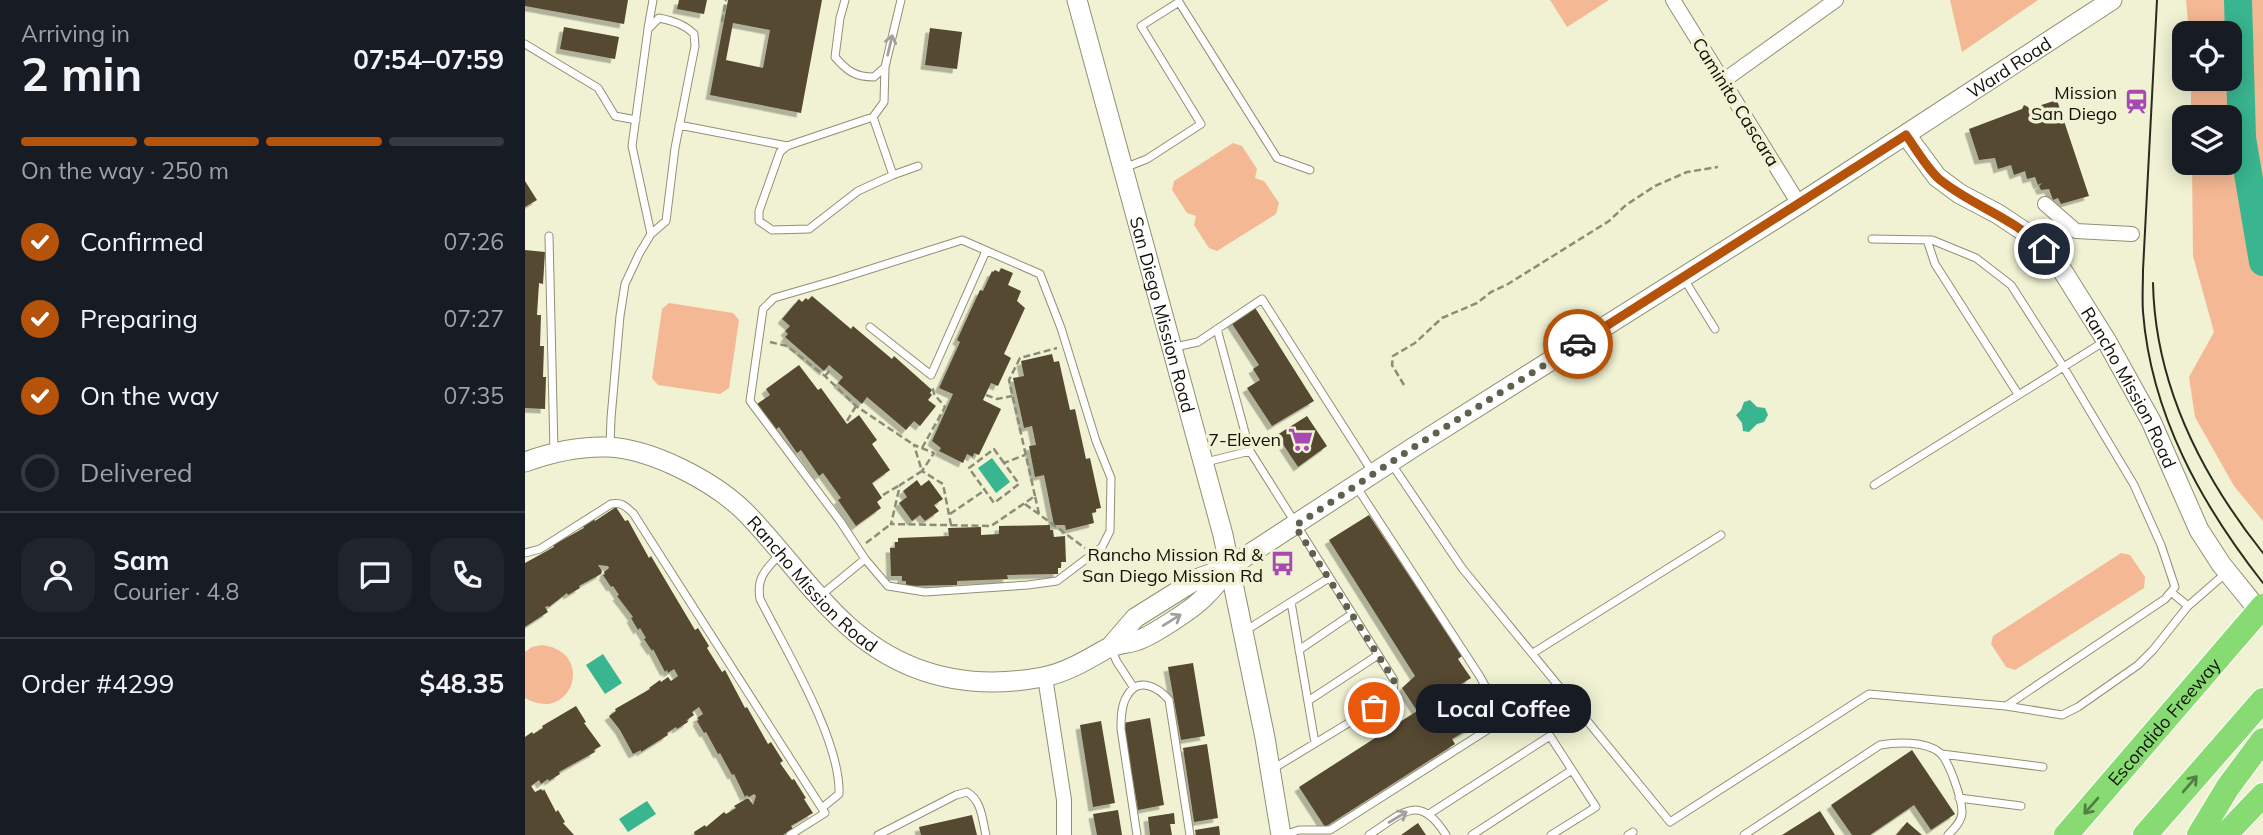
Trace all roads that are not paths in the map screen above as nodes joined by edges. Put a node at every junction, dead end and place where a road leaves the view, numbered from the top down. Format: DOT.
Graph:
graph roads {
  1 [pos="653,0"];
  2 [pos="845,0"];
  3 [pos="901,0"];
  4 [pos="1077,0"];
  5 [pos="1673,0"];
  6 [pos="1836,0"];
  7 [pos="2112,0"];
  8 [pos="1179,1"];
  9 [pos="648,29"];
  10 [pos="525,44"];
  11 [pos="885,67"];
  12 [pos="1723,81"];
  13 [pos="873,117"];
  14 [pos="636,120"];
  15 [pos="679,125"];
  16 [pos="1906,135"];
  17 [pos="787,146"];
  18 [pos="918,166"];
  19 [pos="1123,168"];
  20 [pos="1310,170"];
  21 [pos="893,175"];
  22 [pos="1800,204"];
  23 [pos="2045,204"];
  24 [pos="651,234"];
  25 [pos="2132,234"];
  26 [pos="549,236"];
  27 [pos="1872,239"];
  28 [pos="1927,240"];
  29 [pos="986,251"];
  30 [pos="1683,278"];
  31 [pos="870,327"];
  32 [pos="1217,329"];
  33 [pos="1715,330"];
  34 [pos="2106,340"];
  35 [pos="1172,347"];
  36 [pos="2063,366"];
  37 [pos="2018,394"];
  38 [pos="610,447"];
  39 [pos="554,451"];
  40 [pos="1249,451"];
  41 [pos="525,462"];
  42 [pos="1391,462"];
  43 [pos="1204,463"];
  44 [pos="1373,474"];
  45 [pos="1356,485"];
  46 [pos="1874,485"];
  47 [pos="1295,526"];
  48 [pos="1721,535"];
  49 [pos="525,553"];
  50 [pos="781,553"];
  51 [pos="865,559"];
  52 [pos="1231,566"];
  53 [pos="2227,572"];
  54 [pos="1329,578"];
  55 [pos="2171,592"];
  56 [pos="820,596"];
  57 [pos="1291,602"];
  58 [pos="2188,606"];
  59 [pos="2263,606"];
  60 [pos="1352,614"];
  61 [pos="2263,616"];
  62 [pos="1245,631"];
  63 [pos="1110,647"];
  64 [pos="1299,650"];
  65 [pos="1533,653"];
  66 [pos="1378,655"];
  67 [pos="1045,677"];
  68 [pos="1134,688"];
  69 [pos="2263,700"];
  70 [pos="1308,701"];
  71 [pos="2006,706"];
  72 [pos="2263,740"];
  73 [pos="1315,743"];
  74 [pos="1942,754"];
  75 [pos="2043,767"];
  76 [pos="1270,770"];
  77 [pos="1572,770"];
  78 [pos="2263,795"];
  79 [pos="1959,798"];
  80 [pos="2021,806"];
  81 [pos="821,808"];
  82 [pos="1429,814"];
  83 [pos="2263,821"];
  84 [pos="790,835"];
  85 [pos="878,835"];
  86 [pos="986,835"];
  87 [pos="1064,835"];
  88 [pos="1137,835"];
  89 [pos="1190,835"];
  90 [pos="1282,835"];
  91 [pos="1369,835"];
  92 [pos="1447,835"];
  93 [pos="1472,835"];
  94 [pos="1551,835"];
  95 [pos="1744,835"];
  96 [pos="1948,835"];
  97 [pos="2066,835"];
  98 [pos="2145,835"];
  99 [pos="2199,835"];
  100 [pos="2225,835"];
  101 [pos="2248,835"];
  1 -- 9 [label="lane"];
  2 -- 11 [label="lane"];
  11 -- 3 [label="lane, one-way"];
  4 -- 19 [label="main road, San Diego Mission Road"];
  5 -- 12 [label="street, Caminito Cascara"];
  6 -- 12 [label="street"];
  7 -- 16 [label="main road, Ward Road"];
  8 -- 19 [label="lane"];
  8 -- 20 [label="lane"];
  9 -- 14 [label="lane"];
  9 -- 15 [label="lane"];
  10 -- 14 [label="lane"];
  11 -- 13 [label="lane"];
  12 -- 22 [label="street, Caminito Cascara"];
  13 -- 17 [label="lane"];
  13 -- 21 [label="lane"];
  14 -- 24 [label="lane"];
  15 -- 17 [label="lane"];
  15 -- 24 [label="lane"];
  16 -- 22 [label="main road, Rancho Mission Road"];
  16 -- 34 [label="main road, Rancho Mission Road"];
  17 -- 21 [label="lane"];
  18 -- 21 [label="lane"];
  19 -- 35 [label="main road, San Diego Mission Road"];
  22 -- 30 [label="main road, Rancho Mission Road"];
  23 -- 25 [label="street"];
  24 -- 38 [label="lane"];
  26 -- 39 [label="lane"];
  27 -- 28 [label="lane"];
  28 -- 36 [label="lane"];
  28 -- 37 [label="lane"];
  29 -- 31 [label="lane"];
  29 -- 51 [label="lane"];
  29 -- 51 [label="lane"];
  30 -- 33 [label="lane"];
  30 -- 42 [label="main road, Rancho Mission Road"];
  32 -- 35 [label="lane"];
  32 -- 40 [label="lane"];
  32 -- 44 [label="lane"];
  34 -- 36 [label="lane"];
  34 -- 53 [label="main road, Rancho Mission Road"];
  35 -- 43 [label="main road, San Diego Mission Road"];
  36 -- 37 [label="lane"];
  36 -- 55 [label="lane"];
  37 -- 46 [label="lane"];
  38 -- 39 [label="main road, Rancho Mission Road"];
  38 -- 50 [label="main road, Rancho Mission Road"];
  39 -- 41 [label="main road, Rancho Mission Road"];
  40 -- 43 [label="lane"];
  40 -- 47 [label="lane"];
  42 -- 44 [label="main road, Rancho Mission Road"];
  42 -- 65 [label="lane"];
  43 -- 52 [label="main road, San Diego Mission Road"];
  44 -- 45 [label="main road, Rancho Mission Road"];
  45 -- 47 [label="main road, Rancho Mission Road"];
  45 -- 90 [label="lane"];
  47 -- 52 [label="main road, Rancho Mission Road"];
  47 -- 54 [label="lane"];
  48 -- 65 [label="lane"];
  49 -- 81 [label="lane"];
  50 -- 56 [label="main road, Rancho Mission Road"];
  50 -- 81 [label="lane"];
  51 -- 56 [label="lane"];
  52 -- 62 [label="main road, San Diego Mission Road"];
  52 -- 63 [label="main road, Rancho Mission Road"];
  53 -- 58 [label="lane"];
  53 -- 61 [label="main road, Rancho Mission Road"];
  54 -- 57 [label="lane"];
  54 -- 60 [label="lane"];
  55 -- 58 [label="lane"];
  55 -- 71 [label="lane"];
  56 -- 67 [label="main road, Rancho Mission Road"];
  57 -- 62 [label="lane"];
  57 -- 64 [label="lane"];
  58 -- 71 [label="lane"];
  59 -- 97 [label="highway, Escondido Freeway, one-way, bridge"];
  60 -- 64 [label="lane"];
  60 -- 66 [label="lane"];
  62 -- 76 [label="main road, San Diego Mission Road"];
  63 -- 67 [label="main road, Rancho Mission Road"];
  63 -- 68 [label="lane"];
  64 -- 70 [label="lane"];
  65 -- 71 [label="lane"];
  66 -- 70 [label="lane"];
  66 -- 73 [label="lane"];
  67 -- 87 [label="street"];
  68 -- 88 [label="lane"];
  68 -- 89 [label="lane"];
  98 -- 69 [label="highway, one-way"];
  70 -- 73 [label="lane"];
  72 -- 99 [label="highway"];
  73 -- 76 [label="lane"];
  74 -- 75 [label="lane"];
  74 -- 79 [label="lane"];
  74 -- 95 [label="lane"];
  76 -- 90 [label="main road, San Diego Mission Road"];
  77 -- 82 [label="lane"];
  77 -- 93 [label="lane"];
  77 -- 94 [label="lane"];
  78 -- 100 [label="highway"];
  79 -- 80 [label="lane"];
  79 -- 96 [label="lane"];
  81 -- 84 [label="lane"];
  91 -- 82 [label="lane, one-way"];
  82 -- 92 [label="lane"];
  83 -- 101 [label="highway"];
  85 -- 86 [label="lane"];
}
